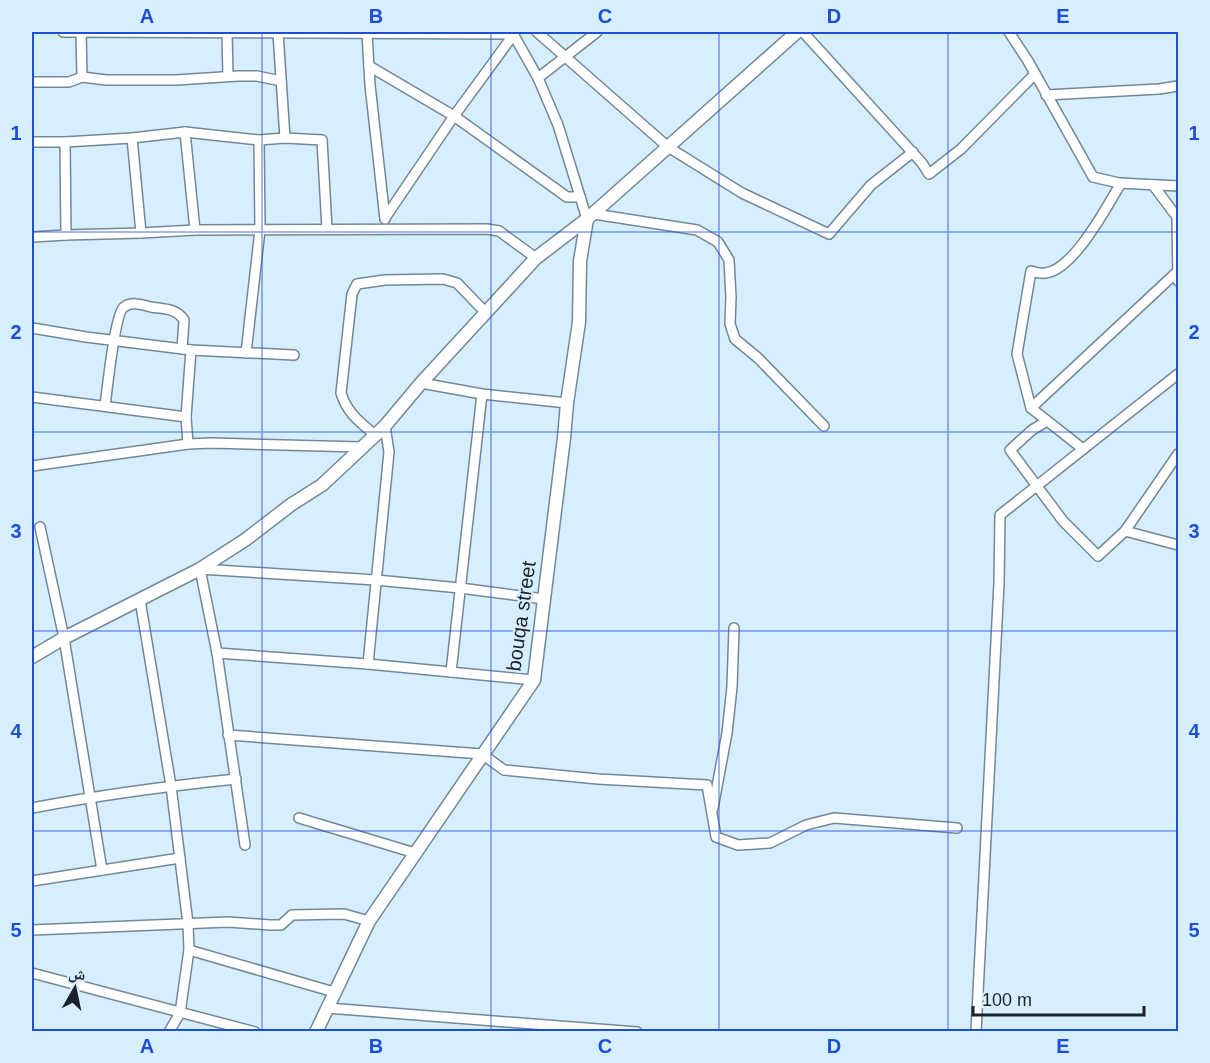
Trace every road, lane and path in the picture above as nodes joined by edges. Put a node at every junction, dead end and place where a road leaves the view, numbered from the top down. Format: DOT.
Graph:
graph roads {
  1 [pos="63,32"];
  2 [pos="81,32"];
  3 [pos="537,32"];
  4 [pos="597,32"];
  5 [pos="797,32"];
  6 [pos="803,32"];
  7 [pos="1008,32"];
  8 [pos="227,33"];
  9 [pos="278,33"];
  10 [pos="367,33"];
  11 [pos="513,33"];
  12 [pos="565,57"];
  13 [pos="369,66"];
  14 [pos="1035,74"];
  15 [pos="228,76"];
  16 [pos="82,77"];
  17 [pos="538,78"];
  18 [pos="281,81"];
  19 [pos="32,82"];
  20 [pos="1179,86"];
  21 [pos="1046,95"];
  22 [pos="454,116"];
  23 [pos="186,132"];
  24 [pos="132,138"];
  25 [pos="285,138"];
  26 [pos="260,140"];
  27 [pos="32,141"];
  28 [pos="65,142"];
  29 [pos="668,147"];
  30 [pos="913,152"];
  31 [pos="1121,183"];
  32 [pos="1153,185"];
  33 [pos="1179,186"];
  34 [pos="580,197"];
  35 [pos="591,216"];
  36 [pos="385,218"];
  37 [pos="327,229"];
  38 [pos="387,229"];
  39 [pos="195,230"];
  40 [pos="260,230"];
  41 [pos="141,233"];
  42 [pos="66,234"];
  43 [pos="32,237"];
  44 [pos="1178,240"];
  45 [pos="536,258"];
  46 [pos="1178,271"];
  47 [pos="1179,281"];
  48 [pos="486,313"];
  49 [pos="32,328"];
  50 [pos="114,341"];
  51 [pos="186,349"];
  52 [pos="246,353"];
  53 [pos="294,355"];
  54 [pos="1179,374"];
  55 [pos="421,383"];
  56 [pos="482,394"];
  57 [pos="32,397"];
  58 [pos="567,403"];
  59 [pos="105,406"];
  60 [pos="1031,408"];
  61 [pos="186,417"];
  62 [pos="1047,421"];
  63 [pos="824,426"];
  64 [pos="380,431"];
  65 [pos="188,444"];
  66 [pos="361,447"];
  67 [pos="1083,449"];
  68 [pos="1179,454"];
  69 [pos="32,466"];
  70 [pos="1037,486"];
  71 [pos="40,527"];
  72 [pos="1125,531"];
  73 [pos="1179,545"];
  74 [pos="200,569"];
  75 [pos="376,580"];
  76 [pos="460,588"];
  77 [pos="544,599"];
  78 [pos="140,600"];
  79 [pos="734,628"];
  80 [pos="64,638"];
  81 [pos="217,653"];
  82 [pos="32,657"];
  83 [pos="368,664"];
  84 [pos="451,672"];
  85 [pos="534,680"];
  86 [pos="228,735"];
  87 [pos="482,754"];
  88 [pos="237,779"];
  89 [pos="171,786"];
  90 [pos="91,797"];
  91 [pos="32,808"];
  92 [pos="712,813"];
  93 [pos="299,818"];
  94 [pos="957,828"];
  95 [pos="245,845"];
  96 [pos="415,853"];
  97 [pos="180,858"];
  98 [pos="102,870"];
  99 [pos="32,881"];
  100 [pos="369,921"];
  101 [pos="188,924"];
  102 [pos="32,927"];
  103 [pos="189,950"];
  104 [pos="32,973"];
  105 [pos="334,992"];
  106 [pos="327,1008"];
  107 [pos="180,1012"];
  108 [pos="169,1032"];
  109 [pos="255,1032"];
  110 [pos="316,1032"];
  111 [pos="637,1032"];
  112 [pos="976,1032"];
  1 -- 2 [label="street"];
  2 -- 8 [label="street"];
  2 -- 16 [label="street"];
  3 -- 12 [label="street"];
  4 -- 12 [label="street"];
  5 -- 29 [label="street"];
  6 -- 30 [label="street"];
  7 -- 14 [label="street"];
  8 -- 9 [label="street"];
  8 -- 15 [label="street"];
  9 -- 10 [label="street"];
  9 -- 18 [label="street"];
  10 -- 11 [label="street"];
  10 -- 13 [label="street"];
  11 -- 17 [label="street"];
  11 -- 22 [label="street"];
  12 -- 17 [label="street"];
  12 -- 29 [label="street"];
  13 -- 22 [label="street"];
  13 -- 36 [label="street"];
  14 -- 21 [label="street"];
  14 -- 30 [label="street"];
  15 -- 16 [label="street"];
  15 -- 18 [label="street"];
  16 -- 19 [label="street"];
  17 -- 34 [label="street"];
  18 -- 25 [label="street"];
  20 -- 21 [label="street"];
  21 -- 31 [label="street"];
  22 -- 34 [label="street"];
  22 -- 36 [label="street"];
  23 -- 24 [label="street"];
  23 -- 26 [label="street"];
  23 -- 39 [label="street"];
  24 -- 28 [label="street"];
  24 -- 41 [label="street"];
  25 -- 26 [label="street"];
  25 -- 37 [label="street"];
  26 -- 40 [label="street"];
  27 -- 28 [label="street"];
  28 -- 42 [label="street"];
  29 -- 30 [label="street"];
  29 -- 35 [label="street"];
  31 -- 32 [label="street"];
  31 -- 60 [label="street"];
  32 -- 33 [label="street"];
  32 -- 44 [label="street"];
  34 -- 35 [label="street"];
  35 -- 45 [label="street"];
  35 -- 58 [label="street, bouqa street"];
  35 -- 63 [label="street"];
  36 -- 38 [label="street"];
  37 -- 38 [label="street"];
  37 -- 40 [label="street"];
  38 -- 45 [label="street"];
  39 -- 40 [label="street"];
  39 -- 41 [label="street"];
  40 -- 52 [label="street"];
  41 -- 42 [label="street"];
  42 -- 43 [label="street"];
  44 -- 46 [label="street"];
  45 -- 48 [label="street"];
  46 -- 47 [label="street"];
  46 -- 60 [label="street"];
  48 -- 55 [label="street"];
  48 -- 64 [label="street"];
  49 -- 50 [label="street"];
  50 -- 51 [label="street"];
  50 -- 51 [label="street"];
  50 -- 59 [label="street"];
  51 -- 52 [label="street"];
  51 -- 61 [label="street"];
  52 -- 53 [label="street"];
  54 -- 67 [label="street"];
  55 -- 56 [label="street"];
  55 -- 64 [label="street"];
  56 -- 58 [label="street"];
  56 -- 76 [label="street"];
  57 -- 59 [label="street"];
  58 -- 77 [label="street, bouqa street"];
  59 -- 61 [label="street"];
  60 -- 62 [label="street"];
  61 -- 65 [label="street"];
  62 -- 67 [label="street"];
  62 -- 70 [label="street"];
  64 -- 66 [label="street"];
  64 -- 75 [label="street"];
  65 -- 66 [label="street"];
  65 -- 69 [label="street"];
  66 -- 74 [label="street"];
  67 -- 70 [label="street"];
  68 -- 72 [label="street"];
  70 -- 72 [label="street"];
  70 -- 112 [label="street"];
  71 -- 80 [label="street"];
  72 -- 73 [label="street"];
  74 -- 75 [label="street"];
  74 -- 78 [label="street"];
  74 -- 81 [label="street"];
  75 -- 76 [label="street"];
  75 -- 83 [label="street"];
  76 -- 77 [label="street"];
  76 -- 84 [label="street"];
  77 -- 85 [label="street, bouqa street"];
  78 -- 80 [label="street"];
  78 -- 89 [label="street"];
  79 -- 92 [label="street"];
  80 -- 82 [label="street"];
  80 -- 90 [label="street"];
  81 -- 83 [label="street"];
  81 -- 86 [label="street"];
  83 -- 84 [label="street"];
  84 -- 85 [label="street"];
  85 -- 87 [label="street, bouqa street"];
  86 -- 87 [label="street"];
  86 -- 88 [label="street"];
  87 -- 92 [label="street"];
  87 -- 96 [label="street, bouqa street"];
  88 -- 89 [label="street"];
  88 -- 95 [label="street"];
  89 -- 90 [label="street"];
  89 -- 97 [label="street"];
  90 -- 91 [label="street"];
  90 -- 98 [label="street"];
  92 -- 94 [label="street"];
  93 -- 96 [label="street"];
  96 -- 100 [label="street, bouqa street"];
  97 -- 98 [label="street"];
  97 -- 101 [label="street"];
  98 -- 99 [label="street"];
  100 -- 101 [label="street"];
  100 -- 105 [label="street, bouqa street"];
  101 -- 102 [label="street"];
  101 -- 103 [label="street"];
  103 -- 105 [label="street"];
  103 -- 107 [label="street"];
  104 -- 107 [label="street"];
  105 -- 106 [label="street, bouqa street"];
  106 -- 110 [label="street, bouqa street"];
  106 -- 111 [label="street"];
  107 -- 108 [label="street"];
  107 -- 109 [label="street"];
}
